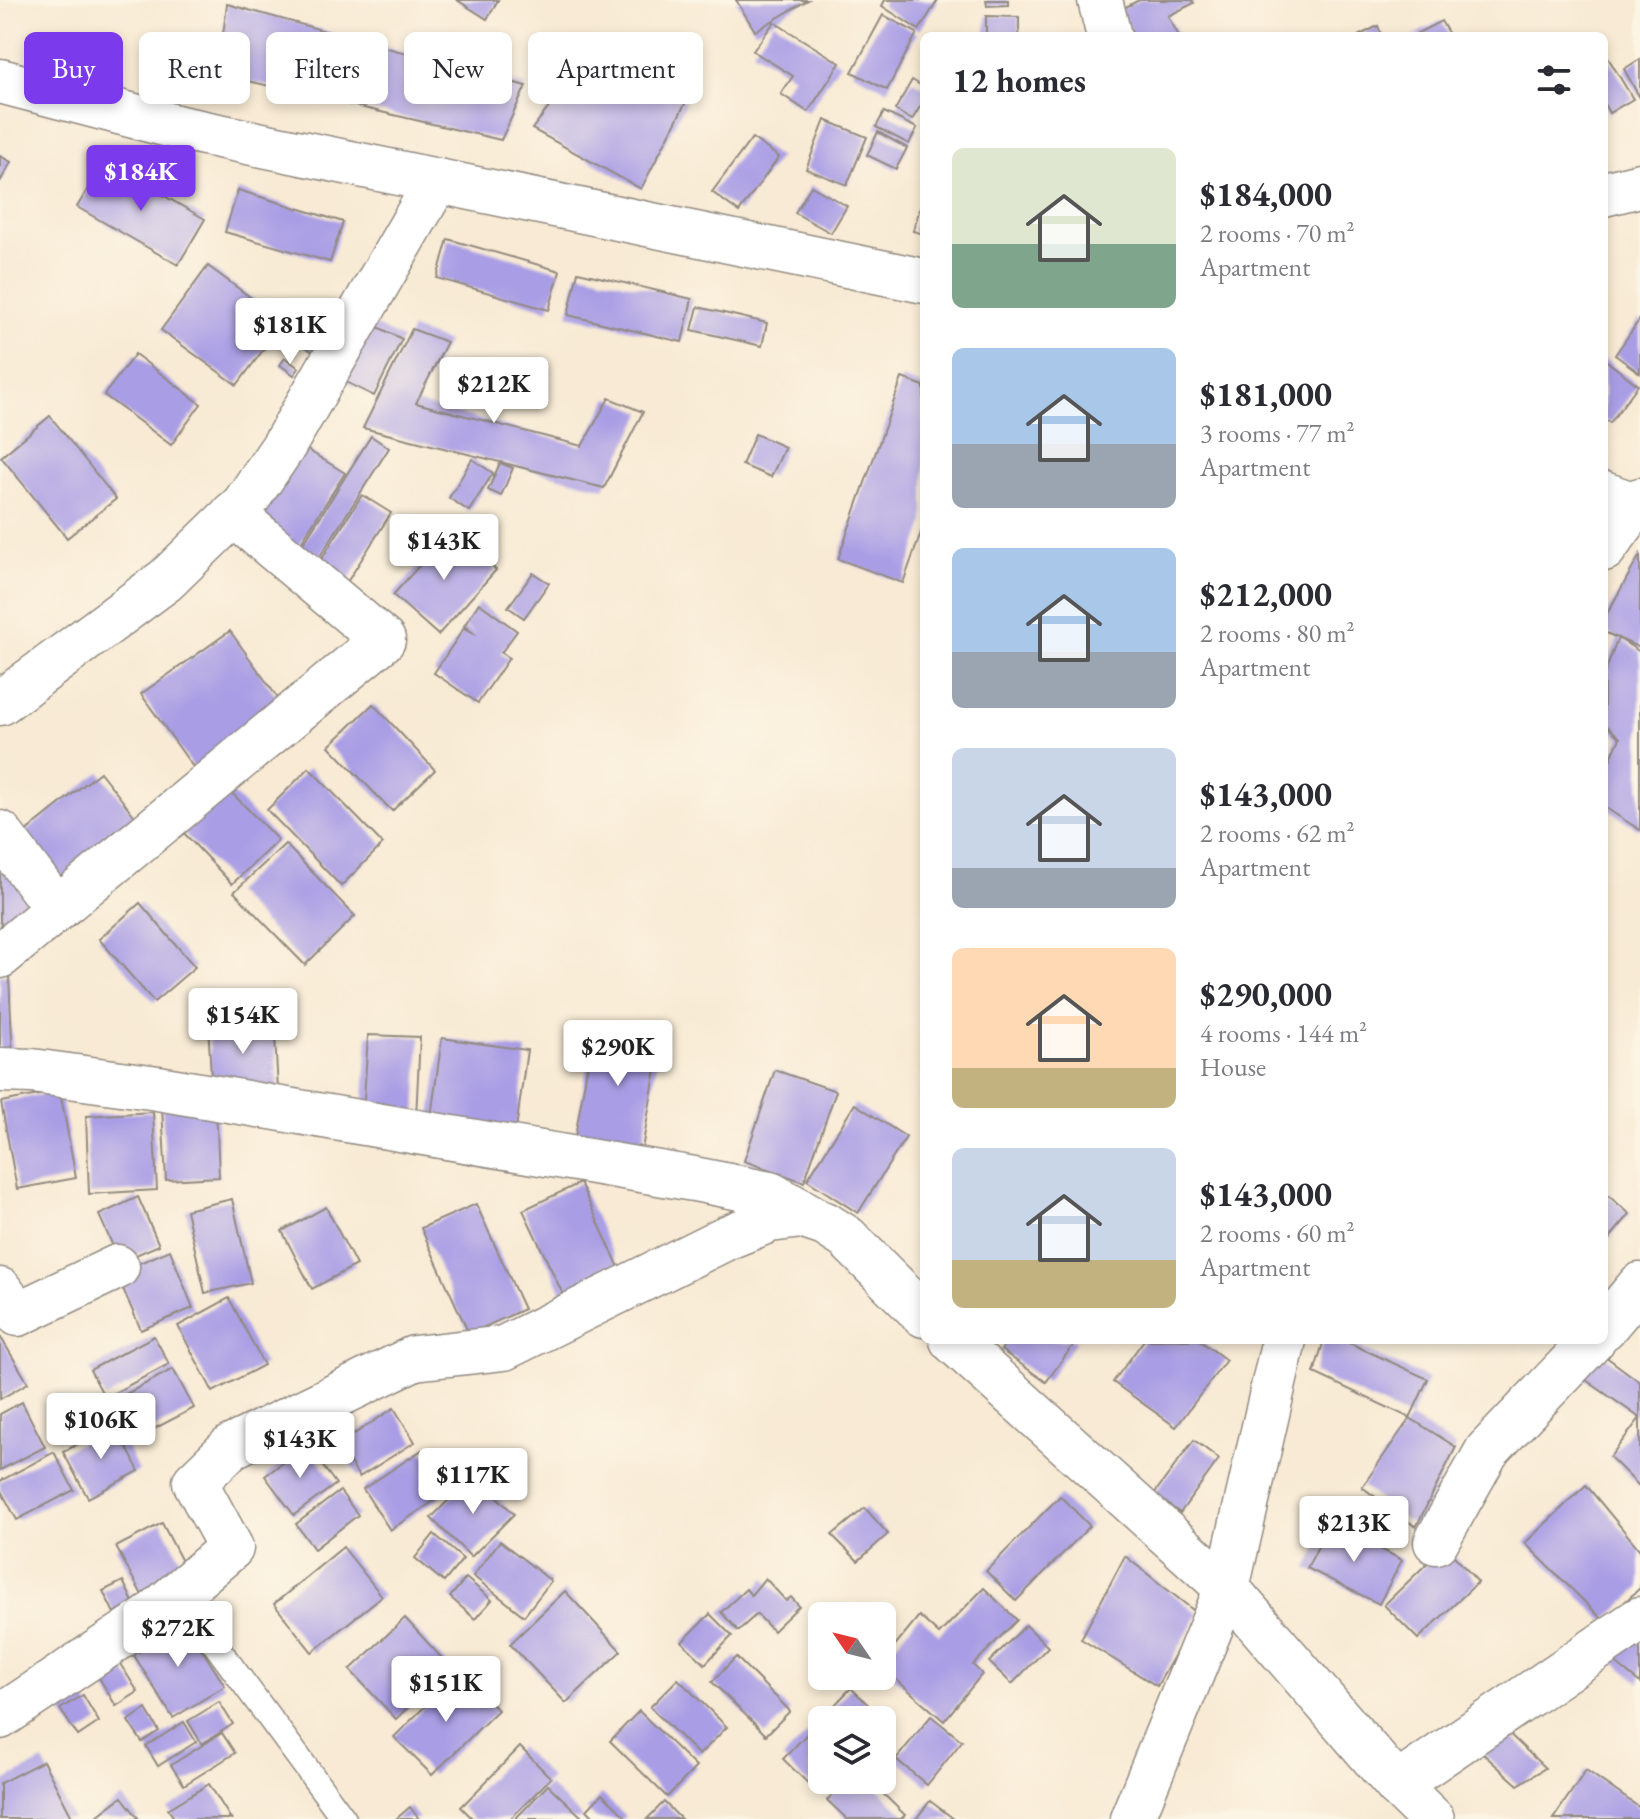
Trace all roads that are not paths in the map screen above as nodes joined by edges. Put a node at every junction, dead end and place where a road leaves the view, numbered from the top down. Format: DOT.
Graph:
graph roads {
  1 [pos="1100,0"];
  2 [pos="1108,32"];
  3 [pos="0,81"];
  4 [pos="437,181"];
  5 [pos="1640,185"];
  6 [pos="1608,193"];
  7 [pos="920,280"];
  8 [pos="1630,502"];
  9 [pos="233,514"];
  10 [pos="1608,542"];
  11 [pos="0,703"];
  12 [pos="0,833"];
  13 [pos="57,909"];
  14 [pos="0,956"];
  15 [pos="0,1070"];
  16 [pos="825,1224"];
  17 [pos="117,1267"];
  18 [pos="0,1290"];
  19 [pos="920,1311"];
  20 [pos="956,1344"];
  21 [pos="1283,1344"];
  22 [pos="1594,1344"];
  23 [pos="1436,1542"];
  24 [pos="1227,1588"];
  25 [pos="178,1594"];
  26 [pos="1640,1619"];
  27 [pos="0,1717"];
  28 [pos="1397,1785"];
  29 [pos="344,1819"];
  30 [pos="1132,1819"];
  31 [pos="1432,1819"];
  1 -- 2 [label="street"];
  3 -- 4 [label="street"];
  4 -- 7 [label="street"];
  4 -- 9 [label="street"];
  5 -- 6 [label="street"];
  8 -- 10 [label="street"];
  9 -- 11 [label="street"];
  9 -- 13 [label="street"];
  12 -- 13 [label="street"];
  13 -- 14 [label="street"];
  15 -- 16 [label="street"];
  16 -- 19 [label="street"];
  16 -- 25 [label="street"];
  17 -- 18 [label="street"];
  20 -- 24 [label="street"];
  21 -- 24 [label="street"];
  22 -- 23 [label="street"];
  24 -- 28 [label="street"];
  24 -- 30 [label="street"];
  25 -- 27 [label="street"];
  25 -- 29 [label="lane"];
  26 -- 28 [label="street"];
  28 -- 31 [label="street"];
}
